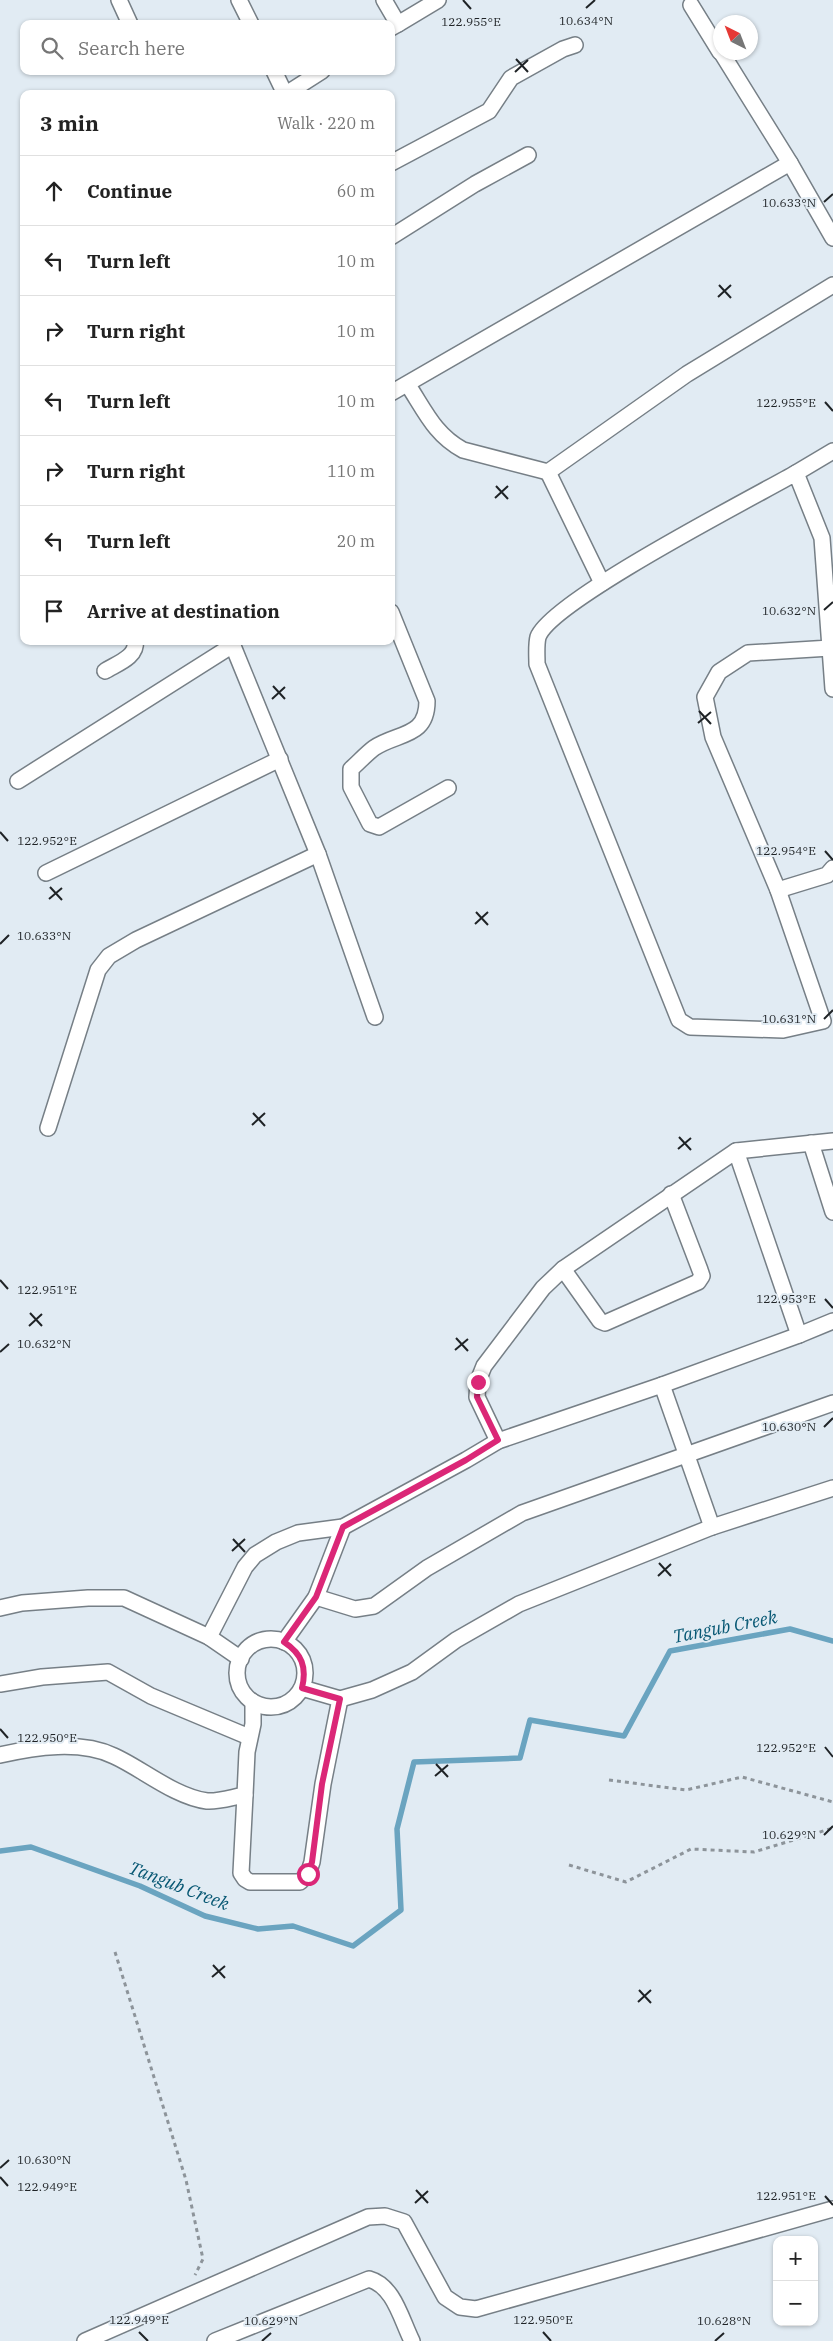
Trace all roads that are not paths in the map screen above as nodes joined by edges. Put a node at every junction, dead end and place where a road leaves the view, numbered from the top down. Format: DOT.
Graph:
graph roads {
  1 [pos="119,0"];
  2 [pos="239,0"];
  3 [pos="384,0"];
  4 [pos="438,0"];
  5 [pos="693,2"];
  6 [pos="128,20"];
  7 [pos="249,20"];
  8 [pos="392,20"];
  9 [pos="395,26"];
  10 [pos="713,38"];
  11 [pos="575,45"];
  12 [pos="726,60"];
  13 [pos="276,75"];
  14 [pos="316,75"];
  15 [pos="283,90"];
  16 [pos="291,90"];
  17 [pos="528,155"];
  18 [pos="395,160"];
  19 [pos="790,162"];
  20 [pos="395,234"];
  21 [pos="833,238"];
  22 [pos="833,285"];
  23 [pos="408,385"];
  24 [pos="395,391"];
  25 [pos="833,451"];
  26 [pos="548,472"];
  27 [pos="796,473"];
  28 [pos="602,583"];
  29 [pos="395,622"];
  30 [pos="136,645"];
  31 [pos="229,645"];
  32 [pos="233,645"];
  33 [pos="831,648"];
  34 [pos="105,671"];
  35 [pos="833,689"];
  36 [pos="280,759"];
  37 [pos="18,781"];
  38 [pos="448,788"];
  39 [pos="318,854"];
  40 [pos="833,868"];
  41 [pos="46,873"];
  42 [pos="778,890"];
  43 [pos="376,1017"];
  44 [pos="828,1020"];
  45 [pos="48,1128"];
  46 [pos="833,1141"];
  47 [pos="811,1143"];
  48 [pos="736,1151"];
  49 [pos="671,1194"];
  50 [pos="833,1212"];
  51 [pos="563,1269"];
  52 [pos="833,1321"];
  53 [pos="799,1335"];
  54 [pos="662,1385"];
  55 [pos="833,1403"];
  56 [pos="498,1440"];
  57 [pos="686,1454"];
  58 [pos="833,1488"];
  59 [pos="343,1527"];
  60 [pos="712,1527"];
  61 [pos="316,1597"];
  62 [pos="0,1608"];
  63 [pos="210,1637"];
  64 [pos="284,1642"];
  65 [pos="241,1659"];
  66 [pos="0,1684"];
  67 [pos="302,1688"];
  68 [pos="340,1699"];
  69 [pos="253,1702"];
  70 [pos="249,1737"];
  71 [pos="0,1755"];
  72 [pos="244,1795"];
  73 [pos="833,2210"];
  74 [pos="85,2341"];
  75 [pos="215,2341"];
  76 [pos="412,2341"];
  1 -- 6 [label="street"];
  2 -- 7 [label="street"];
  3 -- 8 [label="street"];
  4 -- 9 [label="street"];
  5 -- 10 [label="street"];
  11 -- 18 [label="street"];
  12 -- 19 [label="street"];
  13 -- 15 [label="street"];
  14 -- 16 [label="street"];
  17 -- 20 [label="street"];
  19 -- 21 [label="street"];
  19 -- 23 [label="street"];
  22 -- 26 [label="street"];
  23 -- 24 [label="street"];
  23 -- 26 [label="street"];
  25 -- 27 [label="street"];
  26 -- 28 [label="street"];
  27 -- 28 [label="street"];
  27 -- 33 [label="street"];
  28 -- 44 [label="street"];
  29 -- 38 [label="street"];
  30 -- 34 [label="street"];
  31 -- 37 [label="street"];
  32 -- 36 [label="street"];
  33 -- 35 [label="street"];
  33 -- 42 [label="street"];
  36 -- 39 [label="street"];
  36 -- 41 [label="street"];
  39 -- 43 [label="street"];
  39 -- 45 [label="street"];
  40 -- 42 [label="street"];
  42 -- 44 [label="street"];
  46 -- 47 [label="street"];
  47 -- 48 [label="street"];
  47 -- 50 [label="street"];
  48 -- 49 [label="street"];
  48 -- 53 [label="street"];
  49 -- 51 [label="street"];
  49 -- 51 [label="street"];
  51 -- 56 [label="street"];
  52 -- 53 [label="street"];
  53 -- 54 [label="street"];
  54 -- 56 [label="street"];
  54 -- 57 [label="street"];
  55 -- 57 [label="street"];
  56 -- 59 [label="street"];
  57 -- 60 [label="street"];
  57 -- 61 [label="street"];
  58 -- 60 [label="street"];
  59 -- 61 [label="street"];
  59 -- 63 [label="street"];
  60 -- 68 [label="street"];
  61 -- 64 [label="street"];
  62 -- 63 [label="street"];
  63 -- 65 [label="street"];
  64 -- 65 [label="street"];
  64 -- 67 [label="street"];
  65 -- 69 [label="street"];
  66 -- 70 [label="street"];
  67 -- 68 [label="street"];
  67 -- 69 [label="street"];
  68 -- 72 [label="street"];
  69 -- 70 [label="street"];
  70 -- 72 [label="street"];
  71 -- 72 [label="street"];
  73 -- 74 [label="street"];
  75 -- 76 [label="street"];
}
